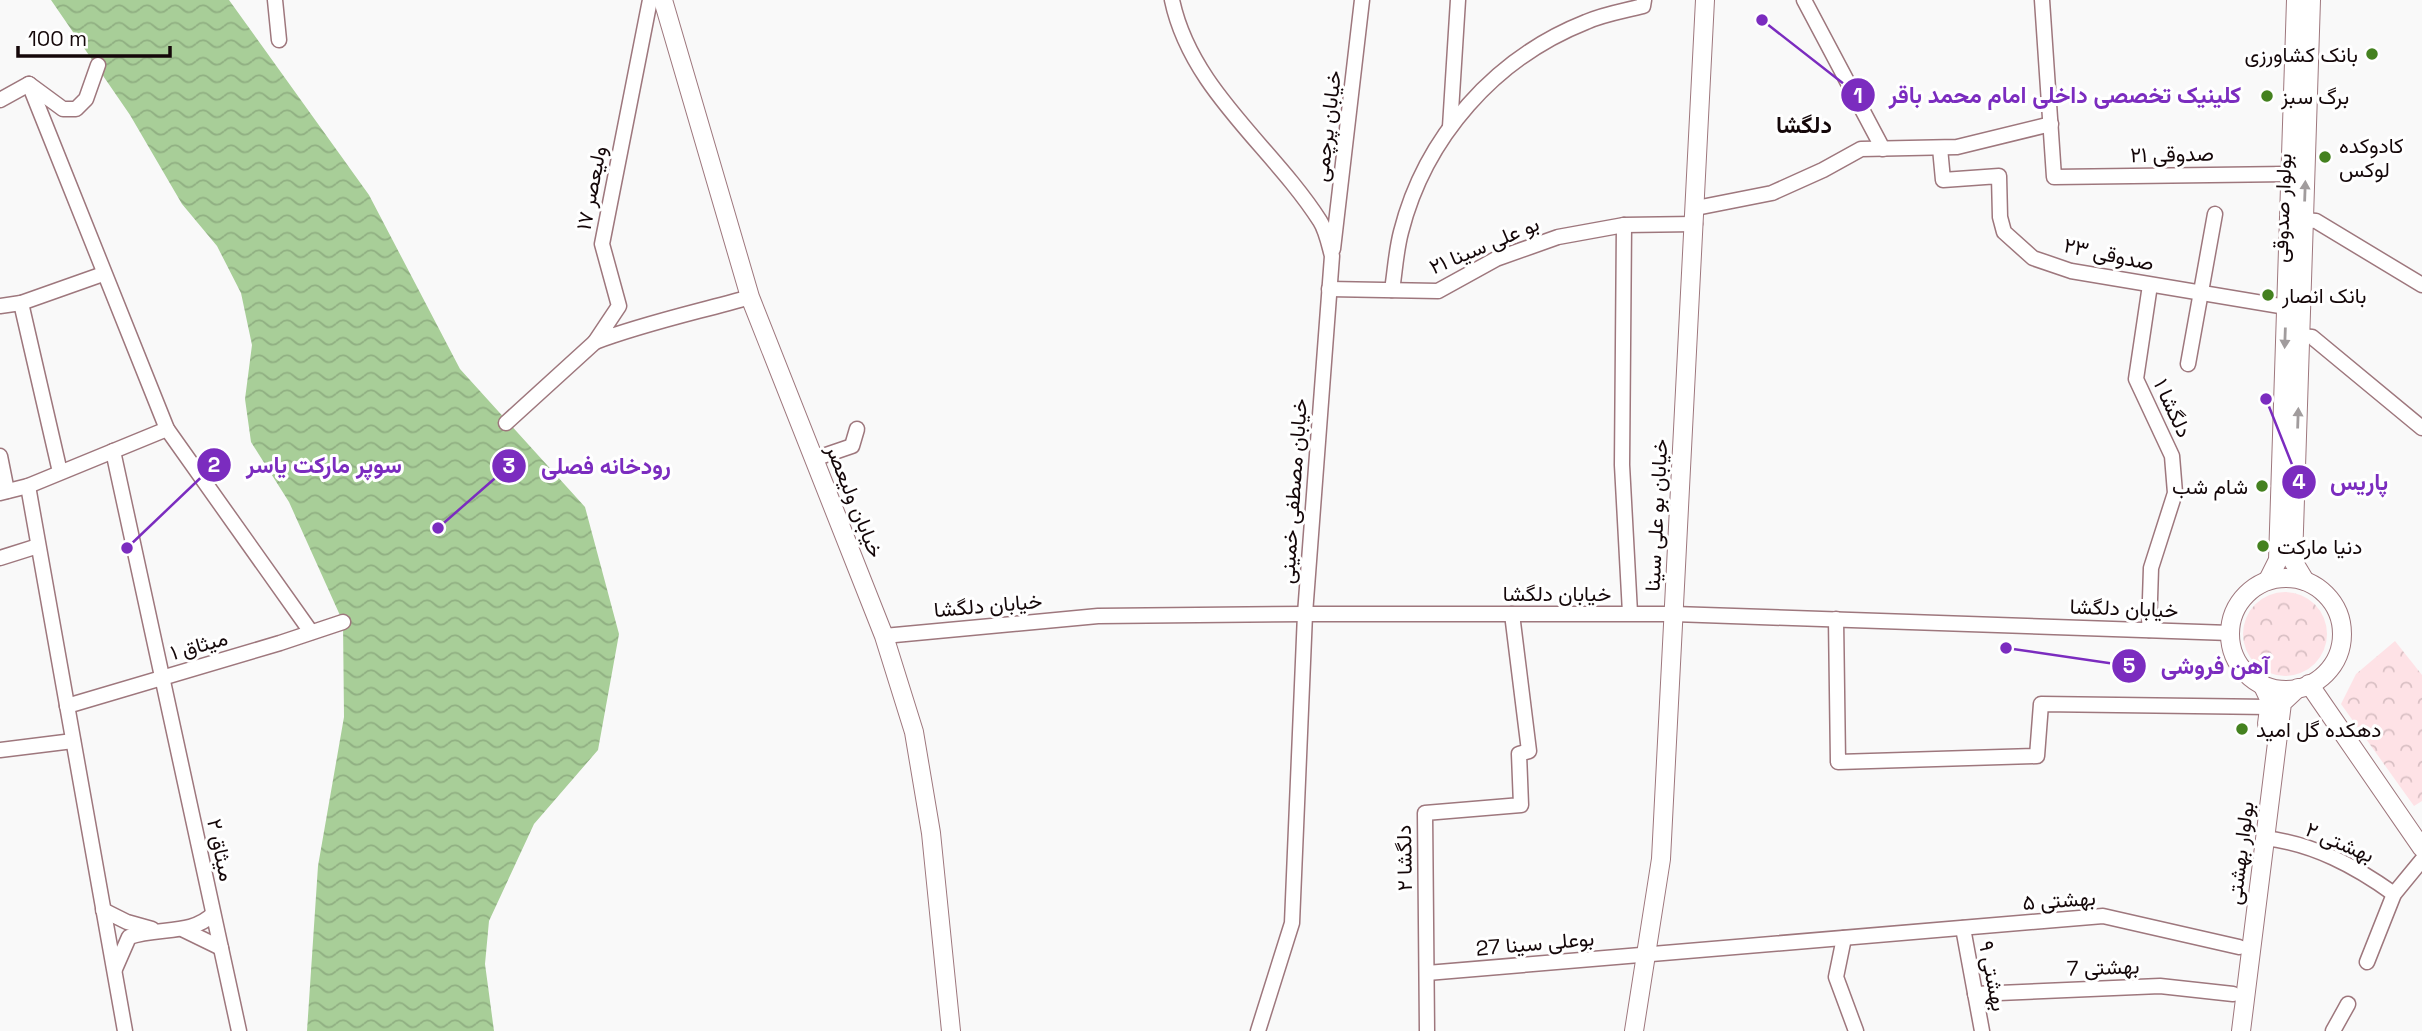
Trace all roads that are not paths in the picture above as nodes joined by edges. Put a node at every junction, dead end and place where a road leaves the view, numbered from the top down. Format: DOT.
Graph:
graph roads {
  1 [pos="275,0"];
  2 [pos="650,0"];
  3 [pos="663,0"];
  4 [pos="1171,0"];
  5 [pos="1362,0"];
  6 [pos="1458,0"];
  7 [pos="1644,0"];
  8 [pos="1705,0"];
  9 [pos="1804,0"];
  10 [pos="2042,0"];
  11 [pos="2296,0"];
  12 [pos="2311,0"];
  13 [pos="279,40"];
  14 [pos="98,65"];
  15 [pos="29,83"];
  16 [pos="0,100"];
  17 [pos="2051,124"];
  18 [pos="1450,127"];
  19 [pos="1940,148"];
  20 [pos="1883,149"];
  21 [pos="2290,174"];
  22 [pos="2215,214"];
  23 [pos="1695,216"];
  24 [pos="2304,220"];
  25 [pos="1624,225"];
  26 [pos="1332,256"];
  27 [pos="103,274"];
  28 [pos="2150,285"];
  29 [pos="2422,285"];
  30 [pos="1329,289"];
  31 [pos="1392,290"];
  32 [pos="2199,293"];
  33 [pos="750,297"];
  34 [pos="22,303"];
  35 [pos="0,306"];
  36 [pos="2286,307"];
  37 [pos="2300,336"];
  38 [pos="595,342"];
  39 [pos="2188,364"];
  40 [pos="506,423"];
  41 [pos="2422,428"];
  42 [pos="167,429"];
  43 [pos="857,429"];
  44 [pos="113,451"];
  45 [pos="0,456"];
  46 [pos="814,459"];
  47 [pos="60,472"];
  48 [pos="28,486"];
  49 [pos="4,492"];
  50 [pos="38,545"];
  51 [pos="0,558"];
  52 [pos="2268,580"];
  53 [pos="2305,581"];
  54 [pos="1305,614"];
  55 [pos="1512,614"];
  56 [pos="1630,614"];
  57 [pos="1674,614"];
  58 [pos="1836,619"];
  59 [pos="343,622"];
  60 [pos="2149,630"];
  61 [pos="311,632"];
  62 [pos="2230,633"];
  63 [pos="884,636"];
  64 [pos="163,678"];
  65 [pos="2262,684"];
  66 [pos="2303,686"];
  67 [pos="67,706"];
  68 [pos="2270,707"];
  69 [pos="73,741"];
  70 [pos="0,750"];
  71 [pos="2265,838"];
  72 [pos="2422,848"];
  73 [pos="2422,860"];
  74 [pos="2394,894"];
  75 [pos="103,910"];
  76 [pos="214,914"];
  77 [pos="179,928"];
  78 [pos="1963,928"];
  79 [pos="157,929"];
  80 [pos="1844,938"];
  81 [pos="2239,947"];
  82 [pos="221,948"];
  83 [pos="1646,954"];
  84 [pos="2367,962"];
  85 [pos="114,970"];
  86 [pos="1427,973"];
  87 [pos="1975,994"];
  88 [pos="2233,994"];
  89 [pos="2348,1004"];
  90 [pos="125,1031"];
  91 [pos="239,1031"];
  92 [pos="951,1031"];
  93 [pos="1258,1031"];
  94 [pos="1427,1031"];
  95 [pos="1634,1031"];
  96 [pos="1856,1031"];
  97 [pos="1982,1031"];
  98 [pos="2228,1031"];
  99 [pos="2241,1031"];
  100 [pos="2333,1031"];
  1 -- 13 [label="street"];
  2 -- 38 [label="street, ولیعصر ۱۷"];
  3 -- 33 [label="main road, خیابان ولیعصر"];
  4 -- 26 [label="street, خیابان مصطفی خمینی"];
  5 -- 26 [label="street, خیابان پرچمی"];
  6 -- 18 [label="street"];
  7 -- 18 [label="street"];
  8 -- 23 [label="main road, خیابان بو علی سینا"];
  9 -- 20 [label="street"];
  10 -- 17 [label="street"];
  11 -- 21 [label="main road, بولوار صدوقی"];
  24 -- 12 [label="main road, بولوار صدوقی, one-way"];
  14 -- 15 [label="street"];
  15 -- 16 [label="street"];
  15 -- 27 [label="street"];
  17 -- 19 [label="street, بو علی سینا ۲۱"];
  17 -- 21 [label="street, صدوقی ۲۱"];
  18 -- 31 [label="street"];
  19 -- 20 [label="street, بو علی سینا ۲۱"];
  19 -- 28 [label="street, صدوقی ۲۳"];
  20 -- 23 [label="street, بو علی سینا ۲۱"];
  21 -- 36 [label="main road, بولوار صدوقی"];
  22 -- 32 [label="street"];
  23 -- 25 [label="street, بو علی سینا ۲۱"];
  23 -- 57 [label="main road, خیابان بو علی سینا"];
  24 -- 29 [label="street"];
  24 -- 37 [label="main road, بولوار صدوقی"];
  25 -- 31 [label="street, بو علی سینا ۲۱"];
  25 -- 56 [label="street"];
  26 -- 30 [label="street, خیابان مصطفی خمینی"];
  27 -- 34 [label="street"];
  27 -- 42 [label="street"];
  28 -- 32 [label="street, صدوقی ۲۳"];
  28 -- 60 [label="street, دلگشا ۱"];
  30 -- 31 [label="street, بو علی سینا ۲۱"];
  30 -- 54 [label="street, خیابان مصطفی خمینی"];
  32 -- 36 [label="street, صدوقی ۲۳"];
  32 -- 39 [label="street"];
  33 -- 38 [label="street"];
  33 -- 46 [label="main road, خیابان ولیعصر"];
  34 -- 35 [label="street"];
  34 -- 47 [label="street"];
  36 -- 52 [label="main road, بولوار صدوقی, one-way"];
  37 -- 41 [label="street"];
  53 -- 37 [label="main road, بولوار صدوقی, one-way"];
  38 -- 40 [label="street"];
  42 -- 44 [label="street"];
  42 -- 61 [label="street"];
  43 -- 46 [label="street"];
  44 -- 47 [label="street"];
  44 -- 64 [label="street, میثاق ۲"];
  45 -- 49 [label="street"];
  46 -- 63 [label="main road, خیابان ولیعصر"];
  47 -- 48 [label="street"];
  48 -- 49 [label="street"];
  48 -- 50 [label="street"];
  50 -- 51 [label="street"];
  50 -- 67 [label="street"];
  52 -- 53 [label="main road"];
  52 -- 62 [label="main road"];
  53 -- 66 [label="main road"];
  54 -- 55 [label="street, خیابان دلگشا"];
  54 -- 63 [label="street, خیابان دلگشا"];
  54 -- 93 [label="street, خیابان مصطفی خمینی"];
  55 -- 56 [label="street, خیابان دلگشا"];
  55 -- 86 [label="street, دلگشا ۲"];
  56 -- 57 [label="street, خیابان دلگشا"];
  57 -- 58 [label="street, خیابان دلگشا"];
  57 -- 83 [label="main road, خیابان بو علی سینا"];
  58 -- 60 [label="street, خیابان دلگشا"];
  58 -- 68 [label="street"];
  59 -- 61 [label="street, میثاق ۱"];
  60 -- 62 [label="street, خیابان دلگشا"];
  61 -- 64 [label="street, میثاق ۱"];
  62 -- 65 [label="main road"];
  63 -- 92 [label="main road, خیابان ولیعصر"];
  64 -- 67 [label="street, میثاق ۱"];
  64 -- 76 [label="street, میثاق ۲"];
  65 -- 66 [label="main road"];
  65 -- 68 [label="main road, بولوار بهشتی"];
  66 -- 71 [label="main road, بولوار بهشتی"];
  66 -- 72 [label="main road"];
  67 -- 69 [label="street"];
  68 -- 81 [label="main road, بولوار بهشتی"];
  69 -- 70 [label="street"];
  69 -- 75 [label="street"];
  71 -- 74 [label="street, بهشتی ۲"];
  71 -- 99 [label="main road, بولوار بهشتی"];
  73 -- 74 [label="street"];
  74 -- 84 [label="street"];
  75 -- 79 [label="street"];
  75 -- 85 [label="street"];
  76 -- 77 [label="street"];
  76 -- 82 [label="street, میثاق ۲"];
  77 -- 79 [label="street"];
  77 -- 82 [label="street"];
  78 -- 80 [label="street, بهشتی ۵"];
  78 -- 81 [label="street, بهشتی ۵"];
  78 -- 87 [label="street, بهشتی ۹"];
  79 -- 85 [label="street"];
  80 -- 83 [label="street, بوعلی سینا 27"];
  80 -- 96 [label="street"];
  81 -- 88 [label="main road, بولوار بهشتی"];
  82 -- 91 [label="street, میثاق ۲"];
  83 -- 86 [label="street, بوعلی سینا 27"];
  83 -- 95 [label="main road, خیابان بو علی سینا"];
  85 -- 90 [label="street"];
  86 -- 94 [label="street, دلگشا ۲"];
  87 -- 88 [label="street, بهشتی 7"];
  87 -- 97 [label="street, بهشتی ۹"];
  88 -- 98 [label="main road, بولوار بهشتی"];
  89 -- 100 [label="street"];
}
